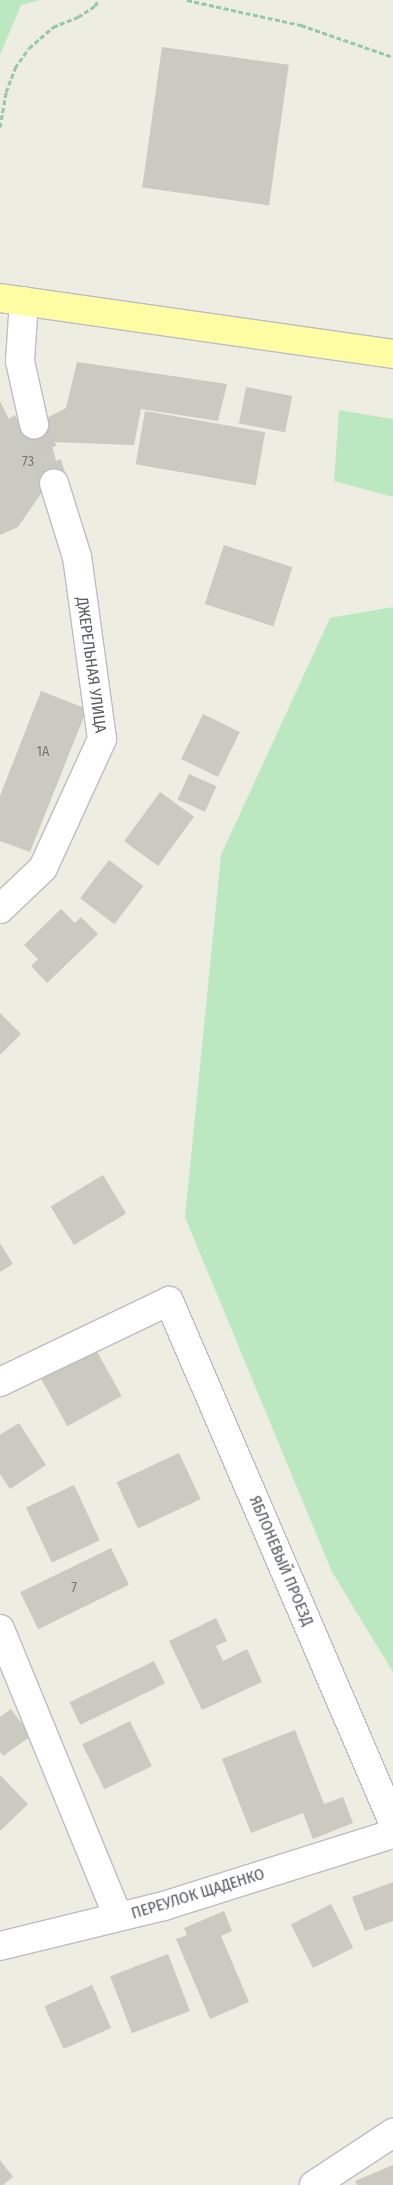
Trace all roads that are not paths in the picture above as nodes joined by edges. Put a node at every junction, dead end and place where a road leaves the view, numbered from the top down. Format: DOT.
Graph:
graph roads {
  1 [pos="12,300"];
  2 [pos="393,354"];
  3 [pos="34,424"];
  4 [pos="54,483"];
  5 [pos="0,909"];
  6 [pos="0,1382"];
  7 [pos="0,1629"];
  8 [pos="393,1822"];
  9 [pos="393,1834"];
  10 [pos="118,1917"];
  11 [pos="0,1946"];
  12 [pos="393,2133"];
  13 [pos="314,2185"];
  1 -- 2 [label="main road"];
  1 -- 3 [label="street"];
  4 -- 5 [label="street, ДЖЕРЕЛЬНАЯ УЛИЦА"];
  6 -- 8 [label="street, ЯБЛОНЕВЫЙ ПРОЕЗД"];
  7 -- 10 [label="street"];
  9 -- 10 [label="street, ПЕРЕУЛОК ЩАДЕНКО"];
  10 -- 11 [label="street, ПЕРЕУЛОК ЩАДЕНКО"];
  12 -- 13 [label="street"];
}
